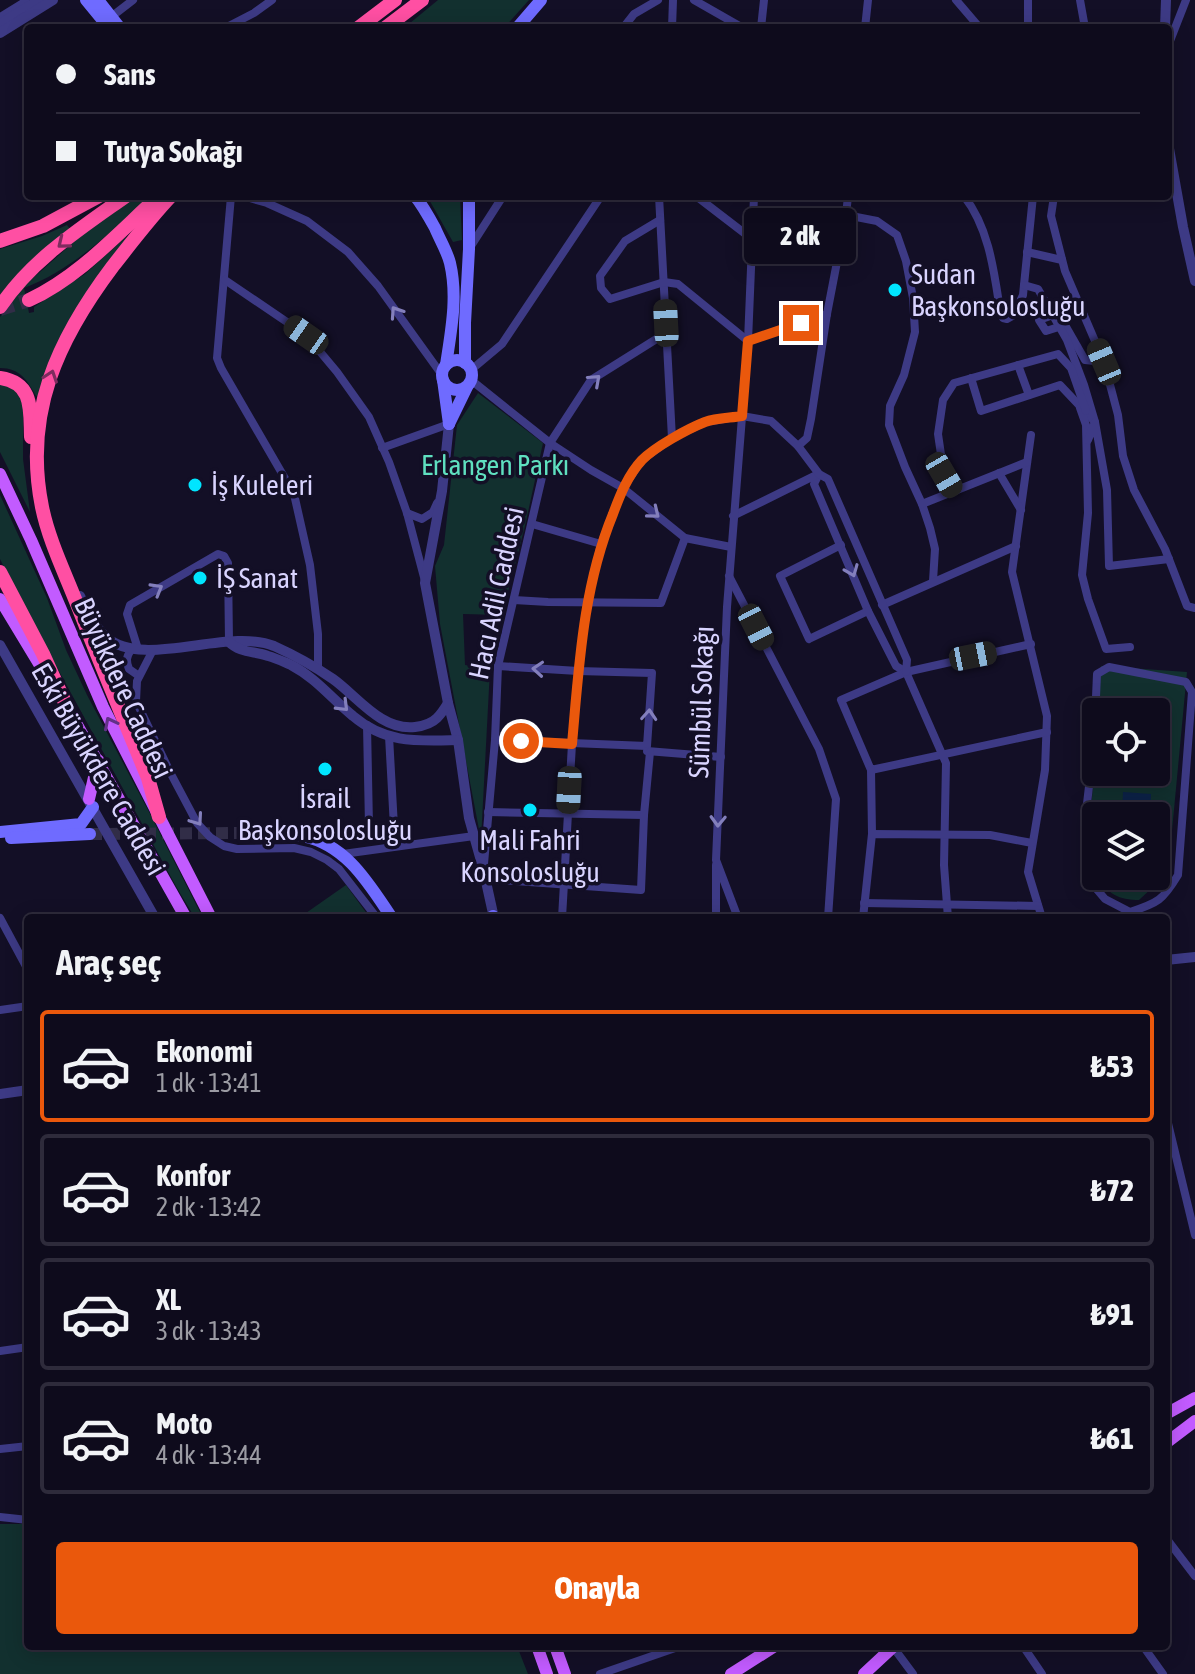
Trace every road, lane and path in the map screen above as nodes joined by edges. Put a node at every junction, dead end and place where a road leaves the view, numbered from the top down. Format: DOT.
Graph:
graph roads {
  1 [pos="26,0"];
  2 [pos="39,0"];
  3 [pos="53,0"];
  4 [pos="86,0"];
  5 [pos="98,0"];
  6 [pos="133,0"];
  7 [pos="272,0"];
  8 [pos="395,0"];
  9 [pos="422,0"];
  10 [pos="541,0"];
  11 [pos="658,0"];
  12 [pos="673,0"];
  13 [pos="694,0"];
  14 [pos="764,0"];
  15 [pos="868,0"];
  16 [pos="956,0"];
  17 [pos="1028,0"];
  18 [pos="1080,0"];
  19 [pos="1166,0"];
  20 [pos="1186,0"];
  21 [pos="0,16"];
  22 [pos="110,22"];
  23 [pos="0,24"];
  24 [pos="233,24"];
  25 [pos="363,24"];
  26 [pos="390,24"];
  27 [pos="520,24"];
  28 [pos="626,24"];
  29 [pos="672,24"];
  30 [pos="736,24"];
  31 [pos="761,24"];
  32 [pos="865,24"];
  33 [pos="977,24"];
  34 [pos="1028,24"];
  35 [pos="1084,24"];
  36 [pos="1165,24"];
  37 [pos="0,33"];
  38 [pos="1172,36"];
  39 [pos="1172,165"];
  40 [pos="92,200"];
  41 [pos="121,200"];
  42 [pos="155,200"];
  43 [pos="167,200"];
  44 [pos="231,200"];
  45 [pos="257,200"];
  46 [pos="418,200"];
  47 [pos="469,200"];
  48 [pos="500,200"];
  49 [pos="598,200"];
  50 [pos="659,200"];
  51 [pos="701,200"];
  52 [pos="754,200"];
  53 [pos="848,200"];
  54 [pos="967,200"];
  55 [pos="1033,200"];
  56 [pos="1053,200"];
  57 [pos="846,215"];
  58 [pos="660,220"];
  59 [pos="752,239"];
  60 [pos="0,241"];
  61 [pos="469,249"];
  62 [pos="1027,252"];
  63 [pos="1062,260"];
  64 [pos="225,280"];
  65 [pos="1195,281"];
  66 [pos="664,282"];
  67 [pos="1024,290"];
  68 [pos="29,300"];
  69 [pos="0,307"];
  70 [pos="827,314"];
  71 [pos="1053,315"];
  72 [pos="1059,327"];
  73 [pos="666,333"];
  74 [pos="748,341"];
  75 [pos="1104,362"];
  76 [pos="1018,365"];
  77 [pos="444,373"];
  78 [pos="469,375"];
  79 [pos="0,378"];
  80 [pos="971,378"];
  81 [pos="1029,395"];
  82 [pos="1078,404"];
  83 [pos="1087,413"];
  84 [pos="742,416"];
  85 [pos="1095,422"];
  86 [pos="449,424"];
  87 [pos="1031,435"];
  88 [pos="672,438"];
  89 [pos="550,443"];
  90 [pos="1086,445"];
  91 [pos="798,446"];
  92 [pos="382,448"];
  93 [pos="1027,462"];
  94 [pos="999,473"];
  95 [pos="0,474"];
  96 [pos="819,474"];
  97 [pos="623,488"];
  98 [pos="442,491"];
  99 [pos="953,491"];
  100 [pos="922,504"];
  101 [pos="42,508"];
  102 [pos="1021,510"];
  103 [pos="407,513"];
  104 [pos="733,516"];
  105 [pos="532,524"];
  106 [pos="48,529"];
  107 [pos="685,538"];
  108 [pos="601,544"];
  109 [pos="841,545"];
  110 [pos="1016,546"];
  111 [pos="731,547"];
  112 [pos="1169,559"];
  113 [pos="0,572"];
  114 [pos="729,576"];
  115 [pos="933,581"];
  116 [pos="425,583"];
  117 [pos="0,599"];
  118 [pos="514,600"];
  119 [pos="587,603"];
  120 [pos="882,605"];
  121 [pos="1195,608"];
  122 [pos="868,611"];
  123 [pos="229,642"];
  124 [pos="1031,644"];
  125 [pos="0,645"];
  126 [pos="1130,647"];
  127 [pos="135,650"];
  128 [pos="153,650"];
  129 [pos="498,666"];
  130 [pos="318,669"];
  131 [pos="578,671"];
  132 [pos="906,672"];
  133 [pos="139,676"];
  134 [pos="316,683"];
  135 [pos="448,703"];
  136 [pos="67,707"];
  137 [pos="397,724"];
  138 [pos="367,725"];
  139 [pos="1047,732"];
  140 [pos="389,736"];
  141 [pos="458,740"];
  142 [pos="495,740"];
  143 [pos="572,744"];
  144 [pos="649,749"];
  145 [pos="942,753"];
  146 [pos="721,757"];
  147 [pos="98,760"];
  148 [pos="871,770"];
  149 [pos="91,803"];
  150 [pos="488,812"];
  151 [pos="568,813"];
  152 [pos="644,815"];
  153 [pos="159,817"];
  154 [pos="369,826"];
  155 [pos="394,827"];
  156 [pos="0,832"];
  157 [pos="246,833"];
  158 [pos="90,834"];
  159 [pos="872,834"];
  160 [pos="944,835"];
  161 [pos="474,836"];
  162 [pos="0,842"];
  163 [pos="1032,843"];
  164 [pos="343,854"];
  165 [pos="716,860"];
  166 [pos="485,874"];
  167 [pos="564,885"];
  168 [pos="864,903"];
  169 [pos="947,904"];
  170 [pos="1038,906"];
  171 [pos="153,914"];
  172 [pos="184,914"];
  173 [pos="209,914"];
  174 [pos="374,914"];
  175 [pos="389,914"];
  176 [pos="492,914"];
  177 [pos="562,914"];
  178 [pos="716,914"];
  179 [pos="736,914"];
  180 [pos="828,914"];
  181 [pos="863,914"];
  182 [pos="948,914"];
  183 [pos="1041,914"];
  184 [pos="1128,914"];
  185 [pos="1132,914"];
  186 [pos="0,918"];
  187 [pos="1195,957"];
  188 [pos="1170,960"];
  189 [pos="24,962"];
  190 [pos="24,1007"];
  191 [pos="0,1010"];
  192 [pos="24,1091"];
  193 [pos="0,1094"];
  194 [pos="1170,1132"];
  195 [pos="1195,1235"];
  196 [pos="24,1348"];
  197 [pos="0,1351"];
  198 [pos="1195,1398"];
  199 [pos="1170,1412"];
  200 [pos="1195,1421"];
  201 [pos="1170,1440"];
  202 [pos="24,1446"];
  203 [pos="0,1449"];
  204 [pos="0,1517"];
  205 [pos="24,1520"];
  206 [pos="1170,1543"];
  207 [pos="1195,1576"];
  208 [pos="538,1650"];
  209 [pos="556,1650"];
  210 [pos="669,1650"];
  211 [pos="769,1650"];
  212 [pos="890,1650"];
  213 [pos="897,1650"];
  214 [pos="1026,1650"];
  215 [pos="1146,1650"];
  216 [pos="547,1674"];
  217 [pos="565,1674"];
  218 [pos="600,1674"];
  219 [pos="731,1674"];
  220 [pos="864,1674"];
  221 [pos="913,1674"];
  222 [pos="1042,1674"];
  223 [pos="1163,1674"];
  1 -- 21 [label="street"];
  2 -- 23 [label="street"];
  3 -- 37 [label="street"];
  4 -- 22 [label="main road"];
  5 -- 22 [label="main road"];
  6 -- 22 [label="street"];
  7 -- 24 [label="street"];
  8 -- 25 [label="highway"];
  9 -- 26 [label="highway"];
  10 -- 27 [label="main road"];
  11 -- 28 [label="street"];
  12 -- 29 [label="street"];
  13 -- 30 [label="street"];
  14 -- 31 [label="street"];
  15 -- 32 [label="street"];
  16 -- 33 [label="street"];
  17 -- 34 [label="street"];
  18 -- 35 [label="street"];
  19 -- 36 [label="street"];
  20 -- 38 [label="street"];
  39 -- 65 [label="street"];
  40 -- 60 [label="highway"];
  41 -- 69 [label="highway, one-way"];
  42 -- 68 [label="highway"];
  101 -- 43 [label="highway, one-way"];
  44 -- 64 [label="street"];
  77 -- 45 [label="street, one-way"];
  46 -- 77 [label="main road"];
  47 -- 61 [label="main road"];
  48 -- 61 [label="street"];
  49 -- 78 [label="street"];
  50 -- 58 [label="street"];
  51 -- 59 [label="street"];
  52 -- 59 [label="street, Sümbül Sokağı"];
  53 -- 57 [label="street"];
  54 -- 67 [label="street"];
  55 -- 62 [label="street"];
  56 -- 63 [label="street"];
  57 -- 59 [label="street"];
  57 -- 70 [label="street"];
  57 -- 100 [label="street"];
  58 -- 66 [label="street"];
  58 -- 66 [label="street"];
  59 -- 74 [label="street, Sümbül Sokağı"];
  61 -- 78 [label="main road"];
  62 -- 63 [label="street"];
  62 -- 67 [label="street"];
  63 -- 75 [label="street"];
  64 -- 92 [label="street"];
  64 -- 130 [label="street"];
  66 -- 73 [label="street"];
  66 -- 74 [label="street"];
  67 -- 71 [label="street"];
  70 -- 74 [label="street"];
  70 -- 91 [label="street"];
  71 -- 72 [label="street"];
  71 -- 72 [label="street"];
  72 -- 75 [label="street"];
  72 -- 85 [label="street"];
  73 -- 88 [label="street"];
  89 -- 73 [label="street, Hacı Adil Caddesi, one-way"];
  74 -- 84 [label="street, Sümbül Sokağı"];
  75 -- 112 [label="street"];
  76 -- 80 [label="street"];
  76 -- 81 [label="street"];
  76 -- 83 [label="street"];
  77 -- 78 [label="main road"];
  77 -- 78 [label="main road"];
  77 -- 86 [label="main road"];
  78 -- 86 [label="main road"];
  78 -- 89 [label="street"];
  79 -- 101 [label="highway"];
  80 -- 81 [label="street"];
  80 -- 99 [label="street"];
  81 -- 82 [label="street"];
  82 -- 83 [label="street"];
  82 -- 90 [label="street"];
  83 -- 85 [label="street"];
  84 -- 88 [label="street"];
  84 -- 91 [label="street"];
  84 -- 104 [label="street, Sümbül Sokağı"];
  85 -- 90 [label="street"];
  85 -- 112 [label="street"];
  86 -- 92 [label="street"];
  86 -- 98 [label="street"];
  87 -- 93 [label="street"];
  88 -- 97 [label="street"];
  89 -- 97 [label="street"];
  89 -- 105 [label="street, Hacı Adil Caddesi"];
  90 -- 126 [label="street"];
  91 -- 96 [label="street"];
  92 -- 103 [label="street"];
  93 -- 94 [label="street"];
  93 -- 102 [label="street"];
  94 -- 99 [label="street"];
  94 -- 102 [label="street"];
  153 -- 95 [label="main road, Büyükdere Caddesi, one-way"];
  96 -- 104 [label="street"];
  96 -- 109 [label="street"];
  96 -- 120 [label="street"];
  97 -- 107 [label="street, one-way"];
  97 -- 108 [label="street"];
  98 -- 103 [label="street"];
  98 -- 116 [label="street"];
  99 -- 100 [label="street"];
  100 -- 115 [label="street"];
  101 -- 106 [label="highway"];
  102 -- 110 [label="street"];
  103 -- 116 [label="street"];
  104 -- 111 [label="street, Sümbül Sokağı"];
  105 -- 108 [label="street"];
  105 -- 118 [label="street, Hacı Adil Caddesi"];
  106 -- 127 [label="street"];
  106 -- 153 [label="highway"];
  107 -- 111 [label="street"];
  107 -- 119 [label="street"];
  108 -- 119 [label="street"];
  109 -- 122 [label="street, one-way"];
  109 -- 122 [label="street"];
  110 -- 115 [label="street"];
  110 -- 124 [label="street"];
  111 -- 114 [label="street, Sümbül Sokağı"];
  112 -- 121 [label="street"];
  113 -- 136 [label="highway"];
  114 -- 146 [label="street, Sümbül Sokağı"];
  114 -- 180 [label="street"];
  115 -- 120 [label="street"];
  116 -- 135 [label="street"];
  117 -- 136 [label="main road, Büyükdere Caddesi"];
  118 -- 119 [label="street"];
  118 -- 129 [label="street, Hacı Adil Caddesi"];
  119 -- 131 [label="street"];
  120 -- 132 [label="street"];
  122 -- 132 [label="street"];
  127 -- 123 [label="street, one-way"];
  123 -- 128 [label="street"];
  123 -- 130 [label="street"];
  123 -- 134 [label="street"];
  124 -- 132 [label="street"];
  124 -- 139 [label="street"];
  125 -- 149 [label="street, Eski Büyükdere Caddesi"];
  127 -- 128 [label="street"];
  127 -- 133 [label="street"];
  128 -- 133 [label="street"];
  131 -- 129 [label="street, one-way"];
  129 -- 142 [label="street, Hacı Adil Caddesi"];
  130 -- 134 [label="street"];
  130 -- 137 [label="street"];
  131 -- 143 [label="street"];
  144 -- 131 [label="street, one-way"];
  132 -- 145 [label="street"];
  132 -- 148 [label="street"];
  133 -- 174 [label="street, one-way"];
  134 -- 138 [label="street, one-way"];
  135 -- 137 [label="street"];
  135 -- 141 [label="street"];
  136 -- 147 [label="main road, Büyükdere Caddesi"];
  137 -- 140 [label="street"];
  138 -- 140 [label="street"];
  138 -- 154 [label="street"];
  139 -- 145 [label="street"];
  139 -- 163 [label="street"];
  140 -- 141 [label="street"];
  140 -- 155 [label="street"];
  141 -- 161 [label="street"];
  142 -- 143 [label="street"];
  142 -- 150 [label="street, Hacı Adil Caddesi"];
  143 -- 144 [label="street"];
  143 -- 151 [label="street"];
  144 -- 146 [label="street"];
  144 -- 152 [label="street"];
  145 -- 148 [label="street"];
  145 -- 160 [label="street"];
  146 -- 165 [label="street, Sümbül Sokağı, one-way"];
  147 -- 149 [label="main road"];
  147 -- 172 [label="main road, Büyükdere Caddesi"];
  148 -- 159 [label="street"];
  149 -- 156 [label="main road"];
  149 -- 171 [label="street, Eski Büyükdere Caddesi"];
  150 -- 151 [label="street"];
  150 -- 166 [label="street, Hacı Adil Caddesi"];
  151 -- 152 [label="street"];
  151 -- 167 [label="street"];
  152 -- 167 [label="street"];
  153 -- 173 [label="main road, Büyükdere Caddesi"];
  157 -- 164 [label="main road"];
  158 -- 162 [label="main road"];
  159 -- 160 [label="street"];
  159 -- 168 [label="street"];
  160 -- 163 [label="street"];
  160 -- 169 [label="street"];
  161 -- 164 [label="street"];
  161 -- 166 [label="street"];
  163 -- 170 [label="street"];
  164 -- 175 [label="main road"];
  165 -- 178 [label="street, Sümbül Sokağı"];
  165 -- 179 [label="street, Sümbül Sokağı"];
  166 -- 167 [label="street"];
  166 -- 176 [label="street"];
  167 -- 177 [label="street"];
  168 -- 169 [label="street"];
  168 -- 181 [label="street"];
  169 -- 170 [label="street"];
  169 -- 182 [label="street"];
  170 -- 183 [label="street"];
  184 -- 185 [label="street"];
  186 -- 189 [label="street"];
  187 -- 188 [label="street"];
  190 -- 191 [label="street"];
  192 -- 193 [label="street"];
  194 -- 195 [label="street"];
  196 -- 197 [label="street"];
  198 -- 199 [label="main road"];
  200 -- 201 [label="main road"];
  202 -- 203 [label="street"];
  204 -- 205 [label="street"];
  206 -- 207 [label="street"];
  208 -- 216 [label="main road"];
  209 -- 217 [label="main road"];
  210 -- 218 [label="street"];
  211 -- 219 [label="main road"];
  212 -- 220 [label="main road"];
  213 -- 221 [label="street"];
  214 -- 222 [label="street"];
  215 -- 223 [label="street"];
}
